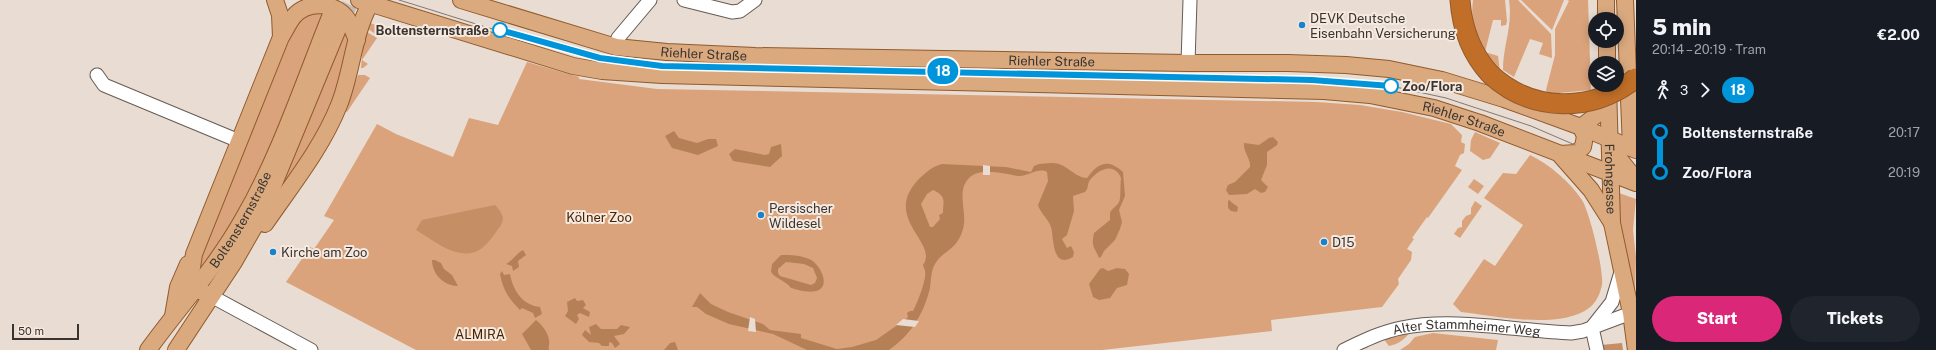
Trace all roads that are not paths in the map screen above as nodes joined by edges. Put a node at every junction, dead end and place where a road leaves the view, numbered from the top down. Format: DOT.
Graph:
graph roads {
  1 [pos="275,0"];
  2 [pos="461,0"];
  3 [pos="650,0"];
  4 [pos="684,0"];
  5 [pos="754,0"];
  6 [pos="1190,0"];
  7 [pos="1606,0"];
  8 [pos="1625,0"];
  9 [pos="364,2"];
  10 [pos="1463,6"];
  11 [pos="1606,12"];
  12 [pos="281,37"];
  13 [pos="357,40"];
  14 [pos="616,46"];
  15 [pos="1188,63"];
  16 [pos="97,75"];
  17 [pos="1636,78"];
  18 [pos="1608,92"];
  19 [pos="1608,106"];
  20 [pos="1581,127"];
  21 [pos="1610,140"];
  22 [pos="239,141"];
  23 [pos="1634,151"];
  24 [pos="1560,154"];
  25 [pos="1621,161"];
  26 [pos="1611,174"];
  27 [pos="1636,180"];
  28 [pos="1636,183"];
  29 [pos="1612,223"];
  30 [pos="194,254"];
  31 [pos="234,262"];
  32 [pos="1621,272"];
  33 [pos="196,289"];
  34 [pos="211,296"];
  35 [pos="1634,314"];
  36 [pos="173,318"];
  37 [pos="1592,328"];
  38 [pos="148,350"];
  39 [pos="176,350"];
  40 [pos="311,350"];
  41 [pos="1344,350"];
  42 [pos="1597,350"];
  43 [pos="1636,350"];
  1 -- 12 [label="main road"];
  2 -- 14 [label="main road, Riehler Straße"];
  3 -- 14 [label="street"];
  4 -- 5 [label="street"];
  6 -- 15 [label="street"];
  7 -- 11 [label="main road"];
  8 -- 23 [label="main road, Frohngasse"];
  9 -- 13 [label="main road, Boltensternstraße"];
  9 -- 24 [label="main road, Riehler Straße"];
  10 -- 17 [label="highway, bridge"];
  12 -- 13 [label="main road, Boltensternstraße"];
  12 -- 22 [label="main road, Boltensternstraße"];
  13 -- 31 [label="main road, Boltensternstraße"];
  14 -- 15 [label="main road, Riehler Straße"];
  15 -- 20 [label="main road, Riehler Straße"];
  16 -- 22 [label="street"];
  18 -- 19 [label="main road, Frohngasse"];
  19 -- 20 [label="main road"];
  19 -- 21 [label="main road, Frohngasse"];
  20 -- 21 [label="main road, Riehler Straße"];
  20 -- 24 [label="main road"];
  21 -- 23 [label="main road, Riehler Straße"];
  21 -- 25 [label="main road"];
  21 -- 26 [label="main road, Frohngasse"];
  22 -- 30 [label="main road, Boltensternstraße"];
  23 -- 25 [label="main road"];
  24 -- 26 [label="main road, Riehler Straße"];
  24 -- 29 [label="main road"];
  25 -- 26 [label="main road"];
  25 -- 27 [label="main road"];
  26 -- 28 [label="main road, Riehler Straße"];
  26 -- 29 [label="main road, Frohngasse"];
  29 -- 32 [label="main road, Frohngasse"];
  30 -- 33 [label="main road, Boltensternstraße"];
  30 -- 36 [label="main road"];
  31 -- 33 [label="main road, Boltensternstraße"];
  31 -- 34 [label="main road, Boltensternstraße"];
  32 -- 35 [label="main road, Frohngasse"];
  32 -- 37 [label="street"];
  33 -- 34 [label="main road"];
  33 -- 36 [label="main road, Boltensternstraße"];
  34 -- 39 [label="main road, Boltensternstraße"];
  34 -- 40 [label="street"];
  35 -- 37 [label="street, Alter Stammheimer Weg"];
  35 -- 43 [label="main road, Frohngasse"];
  36 -- 38 [label="main road, Boltensternstraße"];
  37 -- 41 [label="street, Alter Stammheimer Weg"];
  37 -- 42 [label="street"];
}
